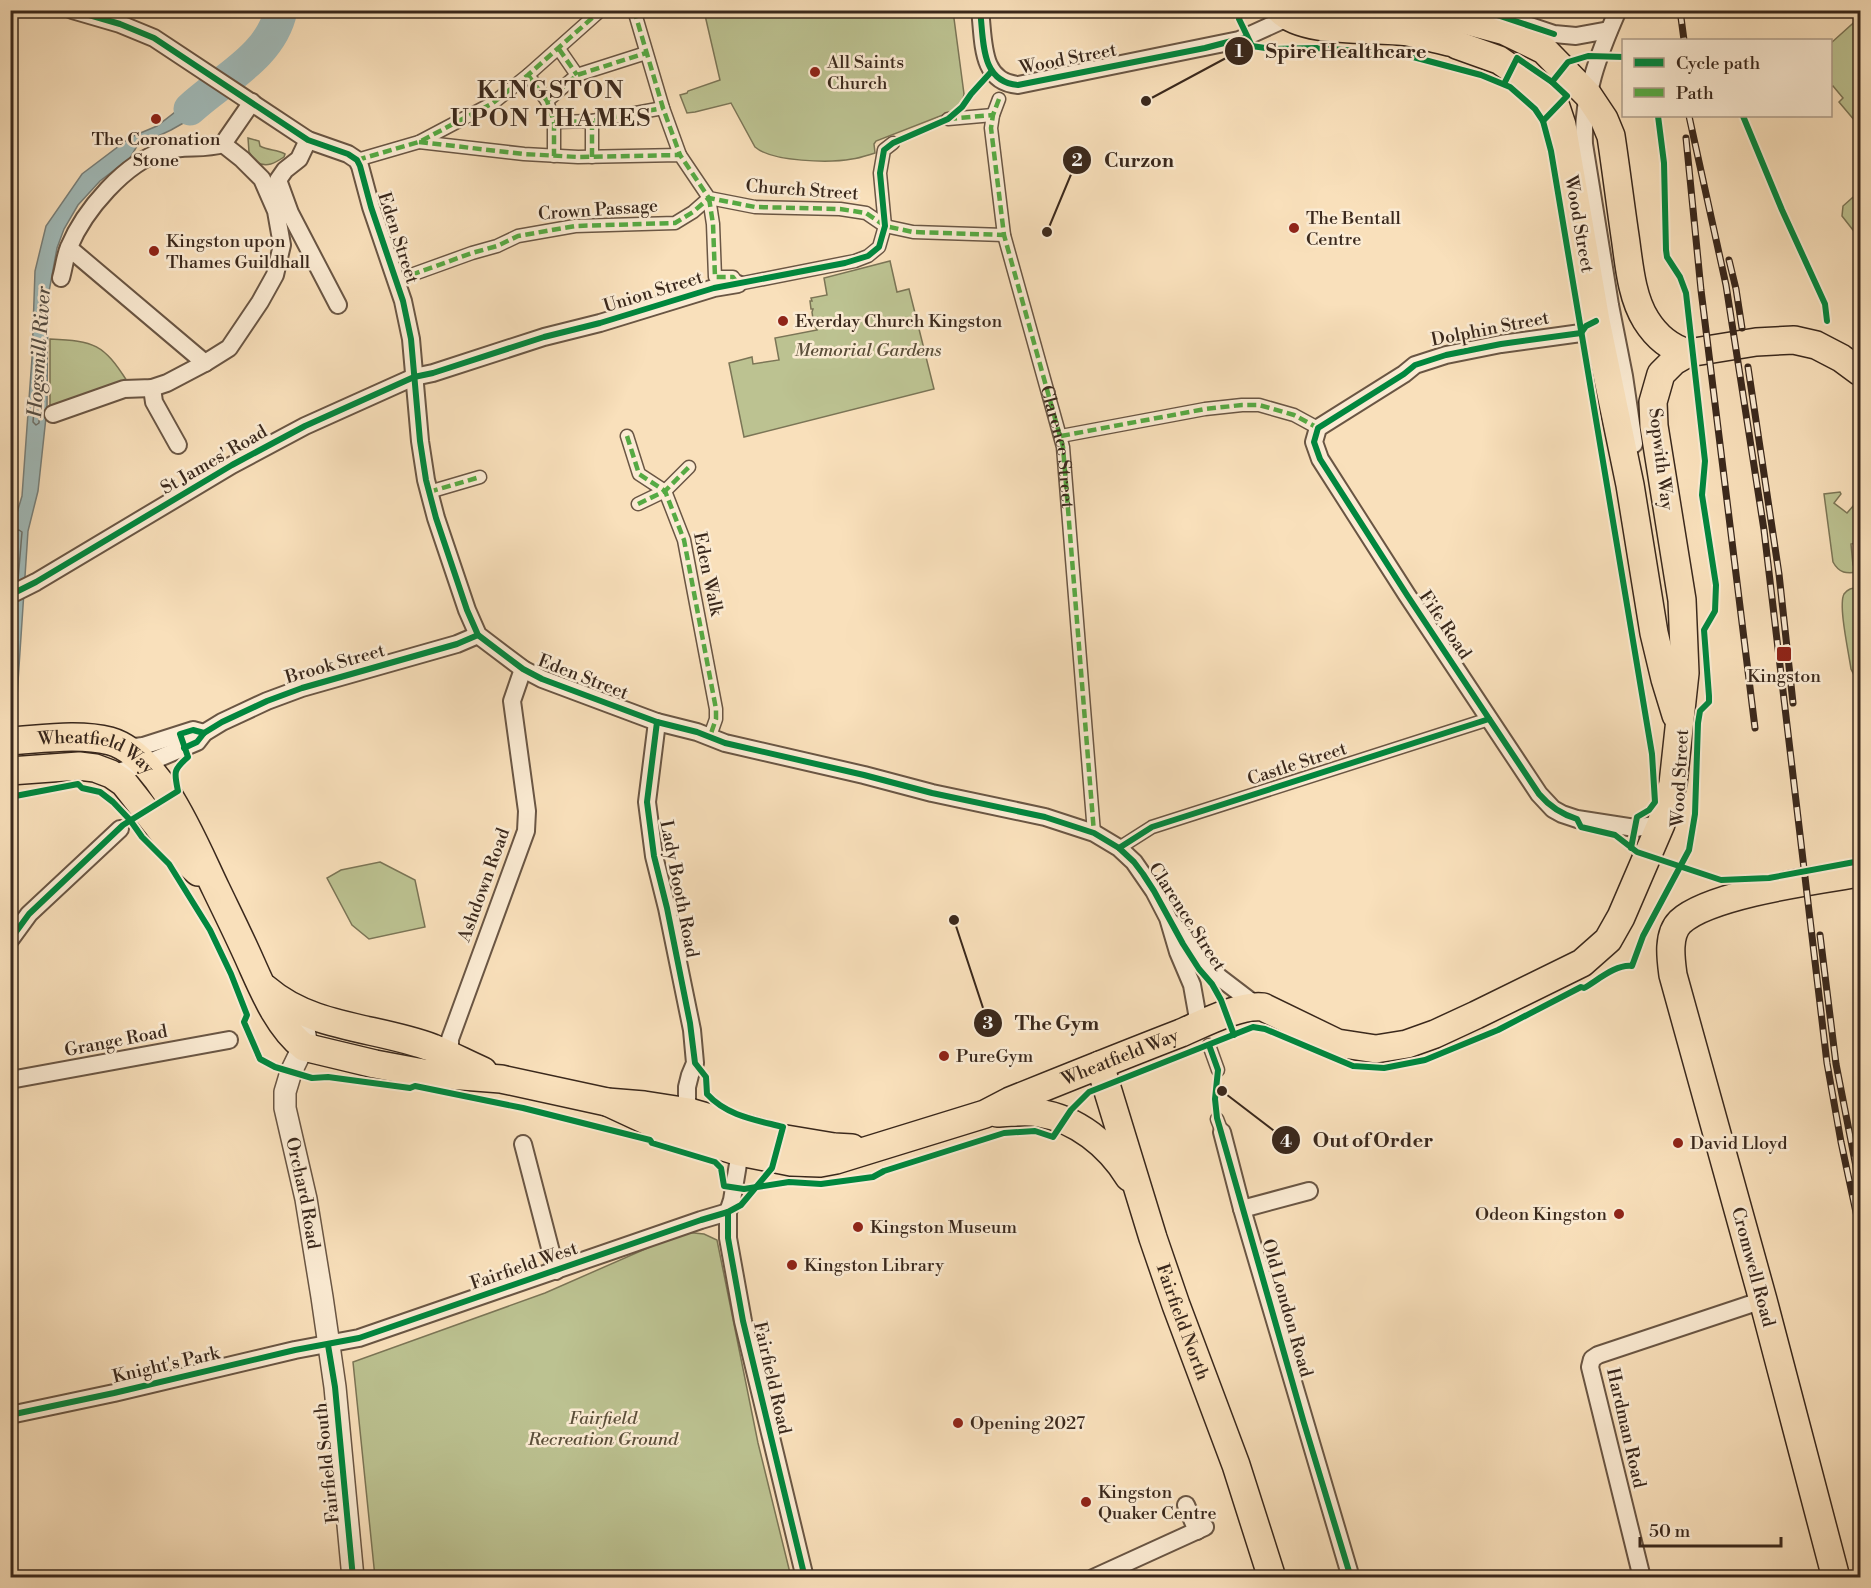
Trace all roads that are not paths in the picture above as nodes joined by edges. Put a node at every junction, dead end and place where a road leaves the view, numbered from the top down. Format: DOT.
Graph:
graph roads {
  1 [pos="72,10"];
  2 [pos="601,10"];
  3 [pos="634,10"];
  4 [pos="980,10"];
  5 [pos="1401,10"];
  6 [pos="1618,10"];
  7 [pos="1290,13"];
  8 [pos="1428,13"];
  9 [pos="1463,28"];
  10 [pos="1609,30"];
  11 [pos="559,49"];
  12 [pos="646,53"];
  13 [pos="528,75"];
  14 [pos="577,75"];
  15 [pos="1588,95"];
  16 [pos="246,99"];
  17 [pos="999,99"];
  18 [pos="547,101"];
  19 [pos="663,108"];
  20 [pos="993,115"];
  21 [pos="948,119"];
  22 [pos="592,121"];
  23 [pos="554,122"];
  24 [pos="308,140"];
  25 [pos="419,142"];
  26 [pos="893,143"];
  27 [pos="223,144"];
  28 [pos="554,156"];
  29 [pos="592,157"];
  30 [pos="682,158"];
  31 [pos="357,160"];
  32 [pos="709,198"];
  33 [pos="885,226"];
  34 [pos="1004,235"];
  35 [pos="69,248"];
  36 [pos="411,275"];
  37 [pos="61,278"];
  38 [pos="738,284"];
  39 [pos="338,305"];
  40 [pos="1603,350"];
  41 [pos="1688,353"];
  42 [pos="205,363"];
  43 [pos="1860,372"];
  44 [pos="414,377"];
  45 [pos="152,388"];
  46 [pos="53,414"];
  47 [pos="1318,428"];
  48 [pos="627,436"];
  49 [pos="1061,436"];
  50 [pos="178,445"];
  51 [pos="689,467"];
  52 [pos="480,477"];
  53 [pos="1630,485"];
  54 [pos="665,490"];
  55 [pos="429,492"];
  56 [pos="638,504"];
  57 [pos="10,595"];
  58 [pos="478,635"];
  59 [pos="523,669"];
  60 [pos="1489,719"];
  61 [pos="657,722"];
  62 [pos="1679,723"];
  63 [pos="204,733"];
  64 [pos="710,736"];
  65 [pos="10,741"];
  66 [pos="136,756"];
  67 [pos="10,771"];
  68 [pos="111,774"];
  69 [pos="1661,824"];
  70 [pos="120,829"];
  71 [pos="1095,833"];
  72 [pos="1119,848"];
  73 [pos="1860,873"];
  74 [pos="216,890"];
  75 [pos="1621,917"];
  76 [pos="1168,918"];
  77 [pos="10,940"];
  78 [pos="263,986"];
  79 [pos="1257,1006"];
  80 [pos="291,1007"];
  81 [pos="1202,1036"];
  82 [pos="229,1040"];
  83 [pos="304,1047"];
  84 [pos="449,1055"];
  85 [pos="1100,1065"];
  86 [pos="1218,1070"];
  87 [pos="10,1080"];
  88 [pos="607,1102"];
  89 [pos="689,1112"];
  90 [pos="985,1114"];
  91 [pos="1220,1125"];
  92 [pos="523,1144"];
  93 [pos="868,1149"];
  94 [pos="740,1152"];
  95 [pos="1309,1191"];
  96 [pos="1140,1197"];
  97 [pos="1242,1209"];
  98 [pos="728,1212"];
  99 [pos="556,1271"];
  100 [pos="1762,1300"];
  101 [pos="328,1345"];
  102 [pos="10,1415"];
  103 [pos="1186,1505"];
  104 [pos="353,1578"];
  105 [pos="805,1578"];
  106 [pos="1093,1578"];
  107 [pos="1272,1578"];
  108 [pos="1351,1578"];
  109 [pos="1642,1578"];
  110 [pos="1836,1578"];
  1 -- 16 [label="street"];
  2 -- 11 [label="street"];
  3 -- 12 [label="street"];
  4 -- 7 [label="street, Wood Street"];
  5 -- 8 [label="main road, Wood Street"];
  6 -- 10 [label="street, Wood Street"];
  7 -- 9 [label="main road, Wood Street"];
  8 -- 9 [label="main road, Wood Street"];
  9 -- 10 [label="street"];
  9 -- 15 [label="main road, Wood Street"];
  9 -- 40 [label="main road, Wood Street"];
  10 -- 15 [label="street, Wood Street"];
  11 -- 13 [label="street"];
  11 -- 14 [label="street"];
  12 -- 14 [label="street"];
  12 -- 19 [label="street"];
  13 -- 18 [label="street"];
  13 -- 25 [label="street"];
  14 -- 18 [label="street"];
  15 -- 41 [label="main road"];
  15 -- 53 [label="street, Wood Street"];
  16 -- 24 [label="street"];
  16 -- 27 [label="street"];
  17 -- 20 [label="street, Clarence Street"];
  18 -- 23 [label="street"];
  19 -- 22 [label="street"];
  19 -- 30 [label="street"];
  20 -- 21 [label="street"];
  20 -- 34 [label="street, Clarence Street"];
  22 -- 23 [label="street"];
  22 -- 29 [label="street"];
  23 -- 28 [label="street"];
  24 -- 31 [label="street"];
  24 -- 39 [label="street"];
  25 -- 28 [label="street"];
  25 -- 31 [label="street"];
  26 -- 33 [label="street"];
  27 -- 35 [label="street"];
  27 -- 42 [label="street"];
  28 -- 29 [label="street"];
  29 -- 30 [label="street"];
  30 -- 32 [label="street"];
  31 -- 44 [label="street, Eden Street"];
  32 -- 33 [label="street, Church Street"];
  32 -- 36 [label="street, Crown Passage"];
  32 -- 38 [label="street"];
  33 -- 34 [label="street, Church Street"];
  33 -- 38 [label="street, Union Street"];
  34 -- 49 [label="street, Clarence Street"];
  35 -- 37 [label="street"];
  35 -- 42 [label="street"];
  38 -- 44 [label="street, Union Street"];
  40 -- 47 [label="street, Dolphin Street"];
  40 -- 53 [label="main road, Wood Street"];
  41 -- 43 [label="main road, Sopwith Way"];
  41 -- 62 [label="main road, Sopwith Way"];
  42 -- 45 [label="street"];
  44 -- 55 [label="street, Eden Street"];
  44 -- 57 [label="street, St James' Road"];
  45 -- 46 [label="street"];
  45 -- 50 [label="street"];
  47 -- 49 [label="street"];
  47 -- 60 [label="street, Fife Road"];
  48 -- 54 [label="street"];
  49 -- 71 [label="street, Clarence Street"];
  51 -- 54 [label="street"];
  52 -- 55 [label="street"];
  53 -- 62 [label="main road, Wood Street"];
  54 -- 56 [label="street"];
  54 -- 64 [label="street, Eden Walk"];
  55 -- 58 [label="street, Eden Street"];
  58 -- 59 [label="street, Eden Street"];
  58 -- 63 [label="street, Brook Street"];
  59 -- 61 [label="street, Eden Street"];
  59 -- 84 [label="street, Ashdown Road"];
  60 -- 69 [label="street, Fife Road"];
  60 -- 72 [label="street, Castle Street"];
  61 -- 64 [label="street, Eden Street"];
  61 -- 89 [label="street, Lady Booth Road"];
  62 -- 69 [label="main road, Wood Street"];
  63 -- 66 [label="street, Brook Street"];
  63 -- 66 [label="street, Brook Street"];
  64 -- 71 [label="street, Eden Street"];
  65 -- 66 [label="main road, Wheatfield Way"];
  66 -- 68 [label="street"];
  66 -- 74 [label="main road, Wheatfield Way"];
  67 -- 68 [label="main road, Wheatfield Way"];
  68 -- 74 [label="main road, Wheatfield Way"];
  69 -- 75 [label="main road, Wood Street"];
  70 -- 77 [label="street"];
  71 -- 72 [label="street, Clarence Street"];
  72 -- 76 [label="street, Clarence Street"];
  73 -- 100 [label="main road, Cromwell Road"];
  74 -- 78 [label="main road, Wheatfield Way"];
  75 -- 79 [label="main road, Clarence Street"];
  76 -- 79 [label="street, Clarence Street"];
  76 -- 81 [label="street, Clarence Street"];
  78 -- 80 [label="main road, Wheatfield Way"];
  78 -- 83 [label="main road, Wheatfield Way"];
  79 -- 81 [label="main road, Wheatfield Way"];
  80 -- 83 [label="street"];
  80 -- 84 [label="main road, Wheatfield Way"];
  81 -- 85 [label="main road, Wheatfield Way"];
  81 -- 86 [label="street"];
  82 -- 87 [label="street, Grange Road"];
  83 -- 84 [label="main road, Wheatfield Way"];
  83 -- 101 [label="street, Orchard Road"];
  84 -- 88 [label="main road, Wheatfield Way"];
  85 -- 90 [label="main road, Wheatfield Way"];
  85 -- 96 [label="main road, Fairfield North"];
  88 -- 89 [label="main road, Wheatfield Way"];
  88 -- 94 [label="main road, Wheatfield Way"];
  89 -- 93 [label="main road, Wheatfield Way"];
  90 -- 93 [label="main road, Wheatfield Way"];
  90 -- 96 [label="main road, Wheatfield Way"];
  91 -- 97 [label="street, Old London Road"];
  92 -- 99 [label="street"];
  93 -- 94 [label="main road, Wheatfield Way"];
  94 -- 98 [label="street, Fairfield Road"];
  95 -- 97 [label="street"];
  96 -- 107 [label="main road, Fairfield North"];
  97 -- 108 [label="street, Old London Road"];
  98 -- 99 [label="street, Fairfield West"];
  98 -- 105 [label="street, Fairfield Road"];
  99 -- 101 [label="street, Fairfield West"];
  100 -- 109 [label="street, Hardman Road"];
  100 -- 110 [label="main road, Cromwell Road"];
  101 -- 102 [label="street, Knight's Park"];
  101 -- 104 [label="street, Fairfield South"];
  103 -- 106 [label="street"];
}
